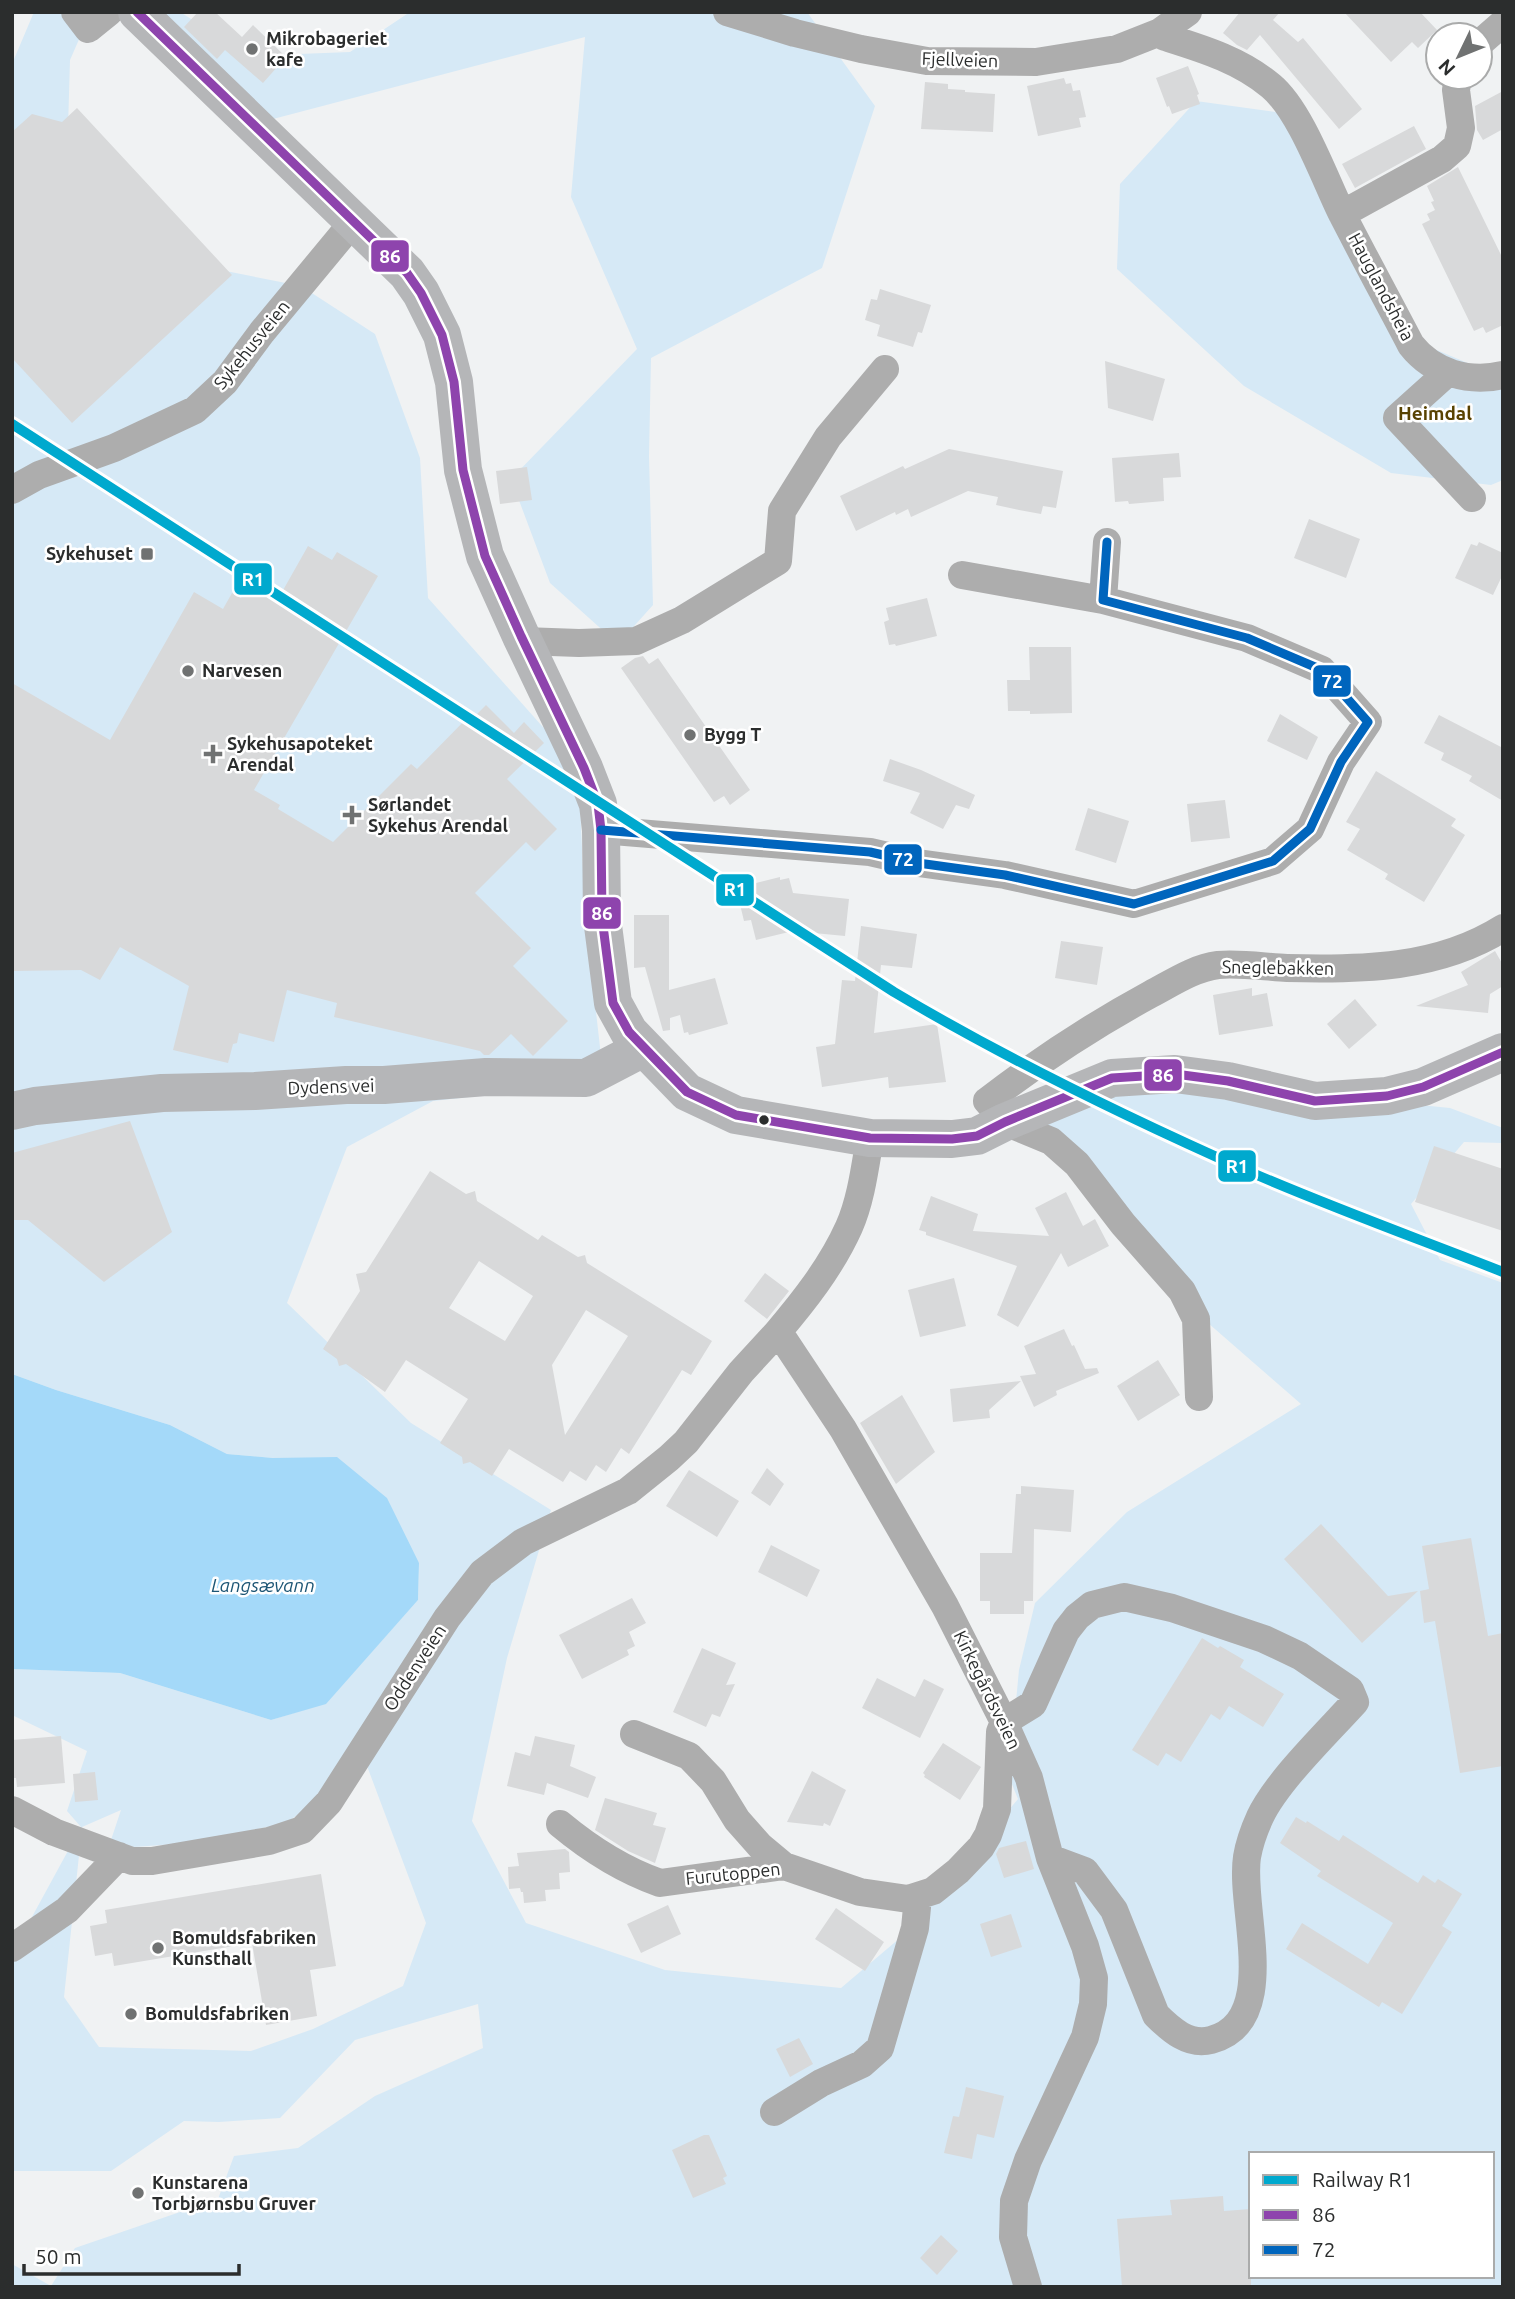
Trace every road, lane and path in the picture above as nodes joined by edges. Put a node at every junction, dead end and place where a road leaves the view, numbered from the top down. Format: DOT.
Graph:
graph roads {
  1 [pos="75,12"];
  2 [pos="108,12"];
  3 [pos="727,12"];
  4 [pos="1188,12"];
  5 [pos="145,21"];
  6 [pos="1160,32"];
  7 [pos="1456,91"];
  8 [pos="1342,214"];
  9 [pos="354,221"];
  10 [pos="886,369"];
  11 [pos="1447,373"];
  12 [pos="1503,375"];
  13 [pos="12,490"];
  14 [pos="1472,498"];
  15 [pos="1107,542"];
  16 [pos="962,575"];
  17 [pos="1102,600"];
  18 [pos="523,641"];
  19 [pos="601,830"];
  20 [pos="1503,928"];
  21 [pos="641,1046"];
  22 [pos="1503,1052"];
  23 [pos="12,1111"];
  24 [pos="1005,1122"];
  25 [pos="870,1138"];
  26 [pos="776,1334"];
  27 [pos="1199,1397"];
  28 [pos="1004,1722"];
  29 [pos="634,1734"];
  30 [pos="12,1810"];
  31 [pos="560,1824"];
  32 [pos="119,1856"];
  33 [pos="1050,1858"];
  34 [pos="784,1866"];
  35 [pos="918,1897"];
  36 [pos="12,1948"];
  37 [pos="774,2112"];
  38 [pos="1028,2287"];
  1 -- 2 [label="street"];
  3 -- 6 [label="street, Fjellveien"];
  4 -- 6 [label="street, Fjellveien"];
  5 -- 9 [label="main road"];
  6 -- 8 [label="street, Hauglandsheia"];
  7 -- 8 [label="street, Hauglandsheia"];
  8 -- 11 [label="street, Hauglandsheia"];
  9 -- 13 [label="street, Sykehusveien"];
  9 -- 18 [label="main road"];
  10 -- 18 [label="street"];
  11 -- 12 [label="street, Hauglandsheia"];
  11 -- 14 [label="street"];
  15 -- 17 [label="street"];
  16 -- 17 [label="street"];
  17 -- 19 [label="street"];
  18 -- 19 [label="main road"];
  19 -- 21 [label="main road"];
  20 -- 24 [label="street, Sneglebakken"];
  21 -- 23 [label="main road, Dydens vei"];
  21 -- 25 [label="main road"];
  22 -- 24 [label="main road"];
  24 -- 25 [label="main road"];
  24 -- 27 [label="street"];
  25 -- 26 [label="street"];
  26 -- 28 [label="street, Kirkegårdsveien"];
  26 -- 32 [label="street, Oddenveien"];
  28 -- 33 [label="street, Kirkegårdsveien"];
  28 -- 33 [label="street"];
  28 -- 35 [label="street"];
  29 -- 34 [label="street"];
  30 -- 32 [label="street, Oddenveien"];
  31 -- 34 [label="street, Furutoppen"];
  32 -- 36 [label="street"];
  33 -- 38 [label="street, Kirkegårdsveien"];
  34 -- 35 [label="street, Furutoppen"];
  35 -- 37 [label="street"];
}
